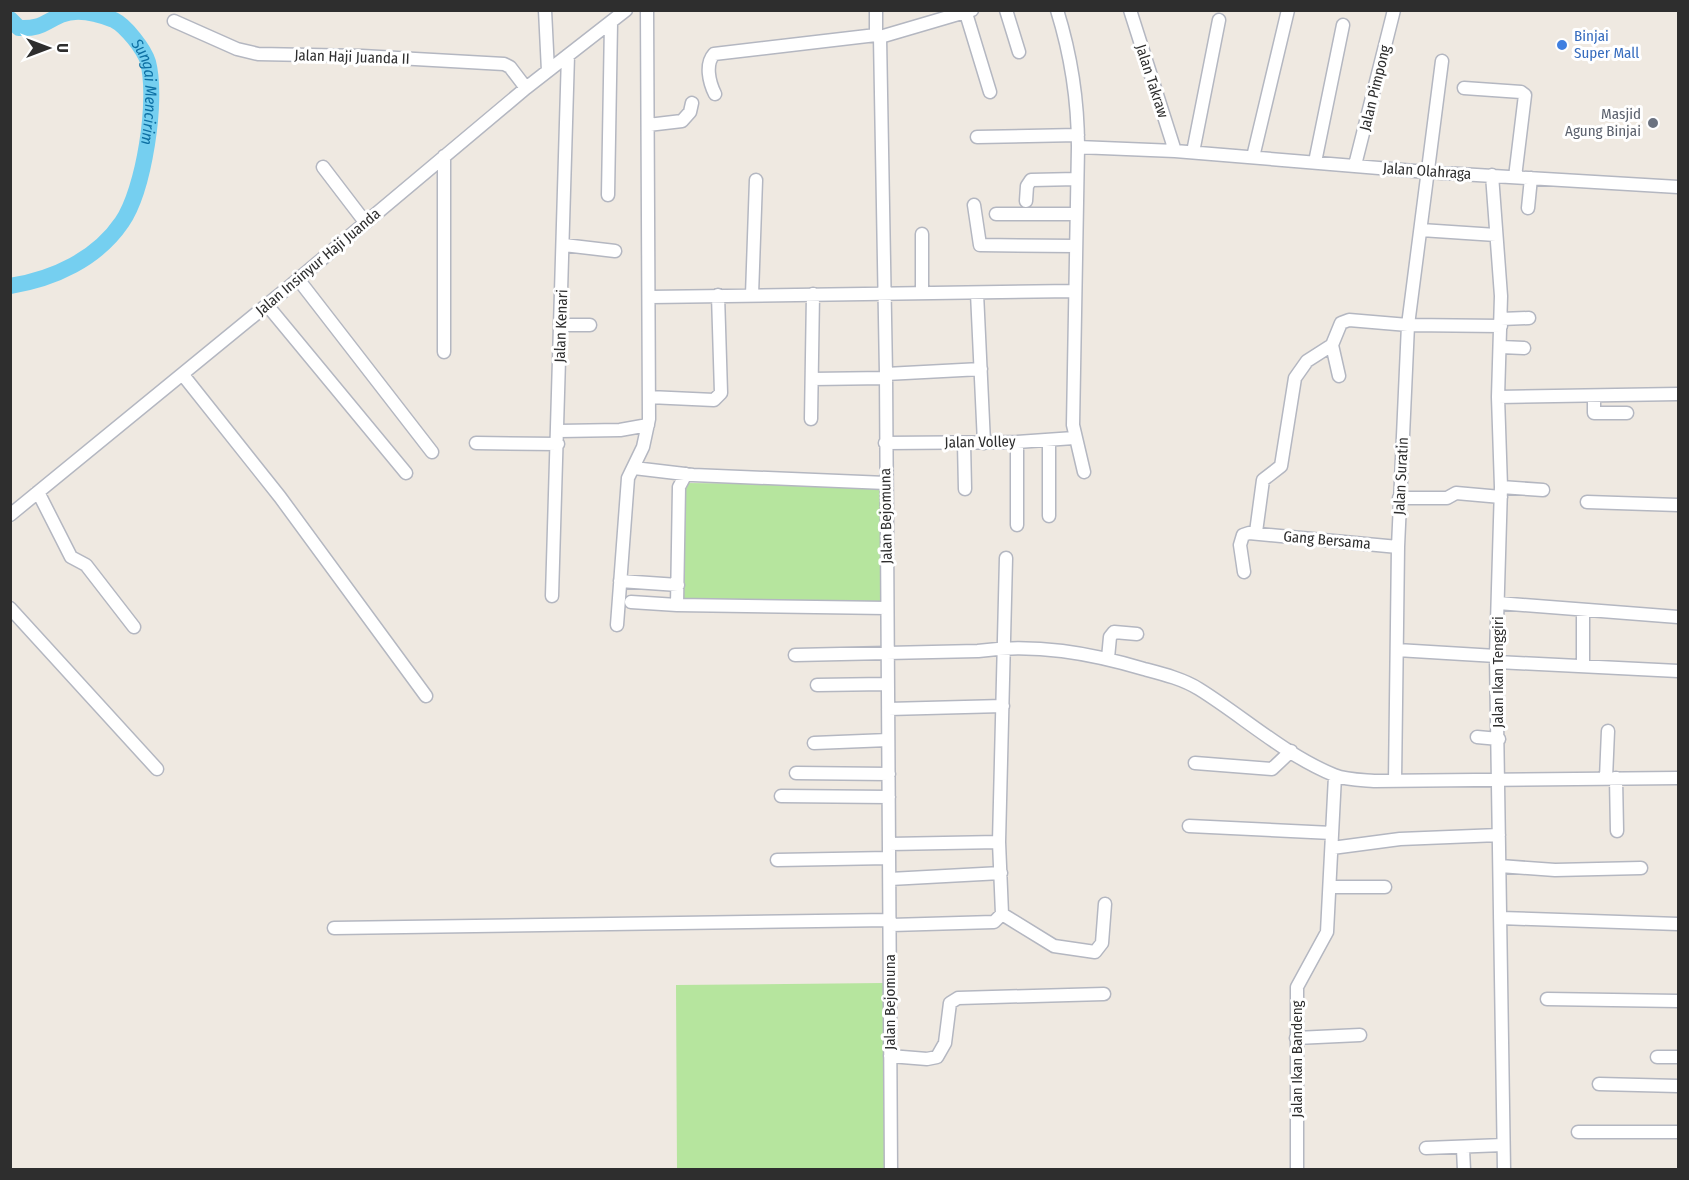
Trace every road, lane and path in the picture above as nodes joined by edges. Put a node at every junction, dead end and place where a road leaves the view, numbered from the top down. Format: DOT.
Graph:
graph roads {
  1 [pos="545,10"];
  2 [pos="626,10"];
  3 [pos="647,10"];
  4 [pos="876,10"];
  5 [pos="1006,10"];
  6 [pos="1056,10"];
  7 [pos="1130,10"];
  8 [pos="1288,10"];
  9 [pos="1394,10"];
  10 [pos="968,11"];
  11 [pos="1219,20"];
  12 [pos="174,21"];
  13 [pos="611,23"];
  14 [pos="1343,25"];
  15 [pos="878,36"];
  16 [pos="1019,52"];
  17 [pos="568,55"];
  18 [pos="1442,61"];
  19 [pos="548,71"];
  20 [pos="526,88"];
  21 [pos="1464,88"];
  22 [pos="990,92"];
  23 [pos="715,94"];
  24 [pos="692,103"];
  25 [pos="648,125"];
  26 [pos="977,137"];
  27 [pos="1078,141"];
  28 [pos="1175,151"];
  29 [pos="1193,152"];
  30 [pos="444,156"];
  31 [pos="1253,157"];
  32 [pos="1315,162"];
  33 [pos="1355,165"];
  34 [pos="323,167"];
  35 [pos="1426,172"];
  36 [pos="1492,175"];
  37 [pos="1515,177"];
  38 [pos="1531,178"];
  39 [pos="1077,179"];
  40 [pos="756,180"];
  41 [pos="1678,187"];
  42 [pos="608,195"];
  43 [pos="1026,201"];
  44 [pos="974,205"];
  45 [pos="1528,208"];
  46 [pos="996,214"];
  47 [pos="1075,214"];
  48 [pos="365,222"];
  49 [pos="1421,230"];
  50 [pos="922,234"];
  51 [pos="1496,235"];
  52 [pos="564,245"];
  53 [pos="1075,246"];
  54 [pos="615,251"];
  55 [pos="298,279"];
  56 [pos="1074,291"];
  57 [pos="922,292"];
  58 [pos="884,293"];
  59 [pos="976,293"];
  60 [pos="813,294"];
  61 [pos="718,295"];
  62 [pos="752,295"];
  63 [pos="650,297"];
  64 [pos="267,305"];
  65 [pos="1529,318"];
  66 [pos="1501,322"];
  67 [pos="561,325"];
  68 [pos="591,325"];
  69 [pos="1408,325"];
  70 [pos="1332,345"];
  71 [pos="1501,347"];
  72 [pos="1524,348"];
  73 [pos="444,352"];
  74 [pos="981,369"];
  75 [pos="183,375"];
  76 [pos="886,376"];
  77 [pos="1339,376"];
  78 [pos="812,379"];
  79 [pos="1678,394"];
  80 [pos="1594,396"];
  81 [pos="649,397"];
  82 [pos="1498,397"];
  83 [pos="1626,413"];
  84 [pos="811,419"];
  85 [pos="648,425"];
  86 [pos="558,438"];
  87 [pos="1074,438"];
  88 [pos="1049,440"];
  89 [pos="984,442"];
  90 [pos="1017,442"];
  91 [pos="476,443"];
  92 [pos="885,443"];
  93 [pos="964,443"];
  94 [pos="432,452"];
  95 [pos="634,468"];
  96 [pos="1084,472"];
  97 [pos="406,473"];
  98 [pos="686,474"];
  99 [pos="886,483"];
  100 [pos="965,489"];
  101 [pos="1543,490"];
  102 [pos="38,492"];
  103 [pos="1501,492"];
  104 [pos="1399,498"];
  105 [pos="1587,502"];
  106 [pos="1678,505"];
  107 [pos="10,515"];
  108 [pos="1049,516"];
  109 [pos="1017,525"];
  110 [pos="1256,532"];
  111 [pos="1398,547"];
  112 [pos="1006,558"];
  113 [pos="1244,573"];
  114 [pos="620,581"];
  115 [pos="678,585"];
  116 [pos="552,596"];
  117 [pos="631,602"];
  118 [pos="1498,603"];
  119 [pos="677,605"];
  120 [pos="10,608"];
  121 [pos="887,608"];
  122 [pos="1583,610"];
  123 [pos="1678,617"];
  124 [pos="617,625"];
  125 [pos="134,627"];
  126 [pos="1137,634"];
  127 [pos="1005,647"];
  128 [pos="1397,650"];
  129 [pos="888,654"];
  130 [pos="795,655"];
  131 [pos="1108,658"];
  132 [pos="1497,659"];
  133 [pos="1583,662"];
  134 [pos="1678,671"];
  135 [pos="886,684"];
  136 [pos="817,685"];
  137 [pos="426,696"];
  138 [pos="1003,706"];
  139 [pos="888,709"];
  140 [pos="1608,731"];
  141 [pos="1477,737"];
  142 [pos="1498,738"];
  143 [pos="888,740"];
  144 [pos="814,743"];
  145 [pos="1291,752"];
  146 [pos="1195,763"];
  147 [pos="157,769"];
  148 [pos="796,772"];
  149 [pos="889,774"];
  150 [pos="1335,776"];
  151 [pos="1611,778"];
  152 [pos="1678,778"];
  153 [pos="1498,780"];
  154 [pos="1395,781"];
  155 [pos="781,796"];
  156 [pos="890,797"];
  157 [pos="1189,826"];
  158 [pos="1617,831"];
  159 [pos="1332,833"];
  160 [pos="1498,835"];
  161 [pos="999,842"];
  162 [pos="890,844"];
  163 [pos="1332,848"];
  164 [pos="890,858"];
  165 [pos="777,861"];
  166 [pos="1500,866"];
  167 [pos="1641,868"];
  168 [pos="1001,873"];
  169 [pos="890,879"];
  170 [pos="1330,887"];
  171 [pos="1385,887"];
  172 [pos="1105,904"];
  173 [pos="1002,914"];
  174 [pos="1500,918"];
  175 [pos="891,923"];
  176 [pos="1678,924"];
  177 [pos="334,928"];
  178 [pos="1104,994"];
  179 [pos="1547,999"];
  180 [pos="1678,1001"];
  181 [pos="1360,1035"];
  182 [pos="1296,1038"];
  183 [pos="890,1056"];
  184 [pos="1657,1057"];
  185 [pos="1678,1057"];
  186 [pos="1599,1084"];
  187 [pos="1678,1086"];
  188 [pos="1578,1132"];
  189 [pos="1678,1132"];
  190 [pos="1503,1146"];
  191 [pos="1426,1148"];
  192 [pos="1463,1149"];
  193 [pos="891,1170"];
  194 [pos="1297,1170"];
  195 [pos="1464,1170"];
  196 [pos="1504,1170"];
  1 -- 19 [label="street"];
  2 -- 13 [label="street, Jalan Insinyur Haji Juanda"];
  3 -- 25 [label="street"];
  4 -- 15 [label="street, Jalan Bejomuna"];
  5 -- 16 [label="street"];
  6 -- 27 [label="street"];
  7 -- 28 [label="street, Jalan Takraw"];
  8 -- 31 [label="street"];
  9 -- 33 [label="street, Jalan Pimpong"];
  10 -- 15 [label="street"];
  10 -- 22 [label="street"];
  11 -- 29 [label="street"];
  12 -- 20 [label="street, Jalan Haji Juanda II"];
  13 -- 17 [label="street, Jalan Insinyur Haji Juanda"];
  13 -- 42 [label="street"];
  14 -- 32 [label="street"];
  15 -- 23 [label="street"];
  15 -- 58 [label="street, Jalan Bejomuna"];
  17 -- 19 [label="street, Jalan Insinyur Haji Juanda"];
  17 -- 52 [label="street, Jalan Kenari"];
  18 -- 35 [label="street"];
  19 -- 20 [label="street, Jalan Insinyur Haji Juanda"];
  20 -- 30 [label="street, Jalan Insinyur Haji Juanda"];
  21 -- 37 [label="street"];
  24 -- 25 [label="street"];
  25 -- 63 [label="street"];
  26 -- 27 [label="street"];
  27 -- 28 [label="street"];
  27 -- 39 [label="street"];
  28 -- 29 [label="street, Jalan Olahraga"];
  29 -- 31 [label="street, Jalan Olahraga"];
  30 -- 48 [label="street, Jalan Insinyur Haji Juanda"];
  30 -- 73 [label="street"];
  31 -- 32 [label="street, Jalan Olahraga"];
  32 -- 33 [label="street, Jalan Olahraga"];
  33 -- 35 [label="street, Jalan Olahraga"];
  34 -- 48 [label="street"];
  35 -- 36 [label="street, Jalan Olahraga"];
  35 -- 49 [label="street, Jalan Suratin"];
  36 -- 37 [label="street, Jalan Olahraga"];
  36 -- 51 [label="street, Jalan Ikan Tenggiri"];
  37 -- 38 [label="street, Jalan Olahraga"];
  38 -- 41 [label="street, Jalan Olahraga"];
  38 -- 45 [label="street"];
  39 -- 43 [label="street"];
  39 -- 47 [label="street"];
  40 -- 62 [label="street"];
  44 -- 53 [label="street"];
  46 -- 47 [label="street"];
  47 -- 53 [label="street"];
  48 -- 55 [label="street, Jalan Insinyur Haji Juanda"];
  49 -- 51 [label="street"];
  49 -- 69 [label="street, Jalan Suratin"];
  50 -- 57 [label="street"];
  51 -- 66 [label="street, Jalan Ikan Tenggiri"];
  52 -- 54 [label="street"];
  52 -- 67 [label="street, Jalan Kenari"];
  53 -- 56 [label="street"];
  55 -- 64 [label="street, Jalan Insinyur Haji Juanda"];
  55 -- 94 [label="street"];
  56 -- 59 [label="street"];
  56 -- 87 [label="street"];
  57 -- 58 [label="street"];
  57 -- 59 [label="street"];
  58 -- 60 [label="street"];
  58 -- 76 [label="street, Jalan Bejomuna"];
  59 -- 74 [label="street"];
  60 -- 62 [label="street"];
  60 -- 78 [label="street"];
  61 -- 62 [label="street"];
  61 -- 63 [label="street"];
  61 -- 81 [label="street"];
  63 -- 81 [label="street"];
  64 -- 75 [label="street, Jalan Insinyur Haji Juanda"];
  64 -- 97 [label="street"];
  65 -- 66 [label="street"];
  66 -- 69 [label="street"];
  66 -- 71 [label="street, Jalan Ikan Tenggiri"];
  67 -- 68 [label="street"];
  67 -- 86 [label="street, Jalan Kenari"];
  69 -- 70 [label="street"];
  69 -- 104 [label="street, Jalan Suratin"];
  70 -- 77 [label="street"];
  70 -- 110 [label="street"];
  71 -- 72 [label="street"];
  71 -- 82 [label="street, Jalan Ikan Tenggiri"];
  74 -- 76 [label="street"];
  74 -- 89 [label="street"];
  75 -- 102 [label="street, Jalan Insinyur Haji Juanda"];
  75 -- 137 [label="street"];
  76 -- 78 [label="street"];
  76 -- 92 [label="street, Jalan Bejomuna"];
  78 -- 84 [label="street"];
  79 -- 80 [label="street"];
  80 -- 82 [label="street"];
  80 -- 83 [label="street"];
  81 -- 85 [label="street"];
  82 -- 103 [label="street, Jalan Ikan Tenggiri"];
  85 -- 86 [label="street"];
  85 -- 95 [label="street"];
  86 -- 91 [label="street"];
  86 -- 116 [label="street, Jalan Kenari"];
  87 -- 88 [label="street, Jalan Volley"];
  87 -- 96 [label="street"];
  88 -- 90 [label="street, Jalan Volley"];
  88 -- 108 [label="street"];
  89 -- 90 [label="street, Jalan Volley"];
  89 -- 93 [label="street, Jalan Volley"];
  90 -- 109 [label="street"];
  92 -- 93 [label="street, Jalan Volley"];
  92 -- 99 [label="street, Jalan Bejomuna"];
  93 -- 100 [label="street"];
  95 -- 98 [label="street"];
  95 -- 114 [label="street"];
  98 -- 99 [label="street"];
  98 -- 115 [label="street"];
  99 -- 121 [label="street, Jalan Bejomuna"];
  101 -- 103 [label="street"];
  102 -- 107 [label="street, Jalan Insinyur Haji Juanda"];
  102 -- 125 [label="street"];
  103 -- 104 [label="street"];
  103 -- 118 [label="street, Jalan Ikan Tenggiri"];
  104 -- 111 [label="street, Jalan Suratin"];
  105 -- 106 [label="street"];
  110 -- 111 [label="street, Gang Bersama"];
  110 -- 113 [label="street"];
  111 -- 128 [label="street, Jalan Suratin"];
  112 -- 127 [label="street"];
  114 -- 115 [label="street"];
  114 -- 124 [label="street"];
  115 -- 119 [label="street"];
  117 -- 119 [label="street"];
  118 -- 122 [label="street"];
  118 -- 132 [label="street, Jalan Ikan Tenggiri"];
  119 -- 121 [label="street"];
  120 -- 147 [label="street"];
  121 -- 129 [label="street, Jalan Bejomuna"];
  122 -- 123 [label="street"];
  122 -- 133 [label="street"];
  126 -- 131 [label="street"];
  127 -- 129 [label="street"];
  127 -- 131 [label="street"];
  127 -- 138 [label="street"];
  128 -- 132 [label="street"];
  128 -- 154 [label="street, Jalan Suratin"];
  129 -- 130 [label="street"];
  129 -- 135 [label="street, Jalan Bejomuna"];
  131 -- 145 [label="street"];
  132 -- 134 [label="street"];
  132 -- 142 [label="street, Jalan Ikan Tenggiri"];
  135 -- 136 [label="street"];
  135 -- 139 [label="street, Jalan Bejomuna"];
  138 -- 139 [label="street"];
  138 -- 161 [label="street"];
  139 -- 143 [label="street, Jalan Bejomuna"];
  140 -- 151 [label="street"];
  141 -- 142 [label="street"];
  142 -- 153 [label="street, Jalan Ikan Tenggiri"];
  143 -- 144 [label="street"];
  143 -- 149 [label="street, Jalan Bejomuna"];
  145 -- 146 [label="street"];
  145 -- 150 [label="street"];
  148 -- 149 [label="street"];
  149 -- 156 [label="street, Jalan Bejomuna"];
  150 -- 154 [label="street"];
  150 -- 159 [label="street, Jalan Ikan Bandeng"];
  151 -- 152 [label="street"];
  151 -- 153 [label="street"];
  151 -- 158 [label="street"];
  153 -- 154 [label="street"];
  153 -- 160 [label="street, Jalan Ikan Tenggiri"];
  155 -- 156 [label="street"];
  156 -- 162 [label="street, Jalan Bejomuna"];
  157 -- 159 [label="street"];
  159 -- 163 [label="street, Jalan Ikan Bandeng"];
  160 -- 163 [label="street"];
  160 -- 166 [label="street, Jalan Ikan Tenggiri"];
  161 -- 162 [label="street"];
  161 -- 168 [label="street"];
  162 -- 164 [label="street, Jalan Bejomuna"];
  163 -- 170 [label="street, Jalan Ikan Bandeng"];
  164 -- 165 [label="street"];
  164 -- 169 [label="street, Jalan Bejomuna"];
  166 -- 167 [label="street"];
  166 -- 174 [label="street, Jalan Ikan Tenggiri"];
  168 -- 169 [label="street"];
  168 -- 173 [label="street"];
  169 -- 175 [label="street, Jalan Bejomuna"];
  170 -- 171 [label="street"];
  170 -- 182 [label="street, Jalan Ikan Bandeng"];
  172 -- 173 [label="street"];
  173 -- 175 [label="street"];
  174 -- 176 [label="street"];
  174 -- 190 [label="street, Jalan Ikan Tenggiri"];
  175 -- 177 [label="street"];
  175 -- 183 [label="street, Jalan Bejomuna"];
  178 -- 183 [label="street"];
  179 -- 180 [label="street"];
  181 -- 182 [label="street"];
  182 -- 194 [label="street, Jalan Ikan Bandeng"];
  183 -- 193 [label="street, Jalan Bejomuna"];
  184 -- 185 [label="street"];
  186 -- 187 [label="street"];
  188 -- 189 [label="street"];
  190 -- 192 [label="street"];
  190 -- 196 [label="street, Jalan Ikan Tenggiri"];
  191 -- 192 [label="street"];
  192 -- 195 [label="street"];
}
